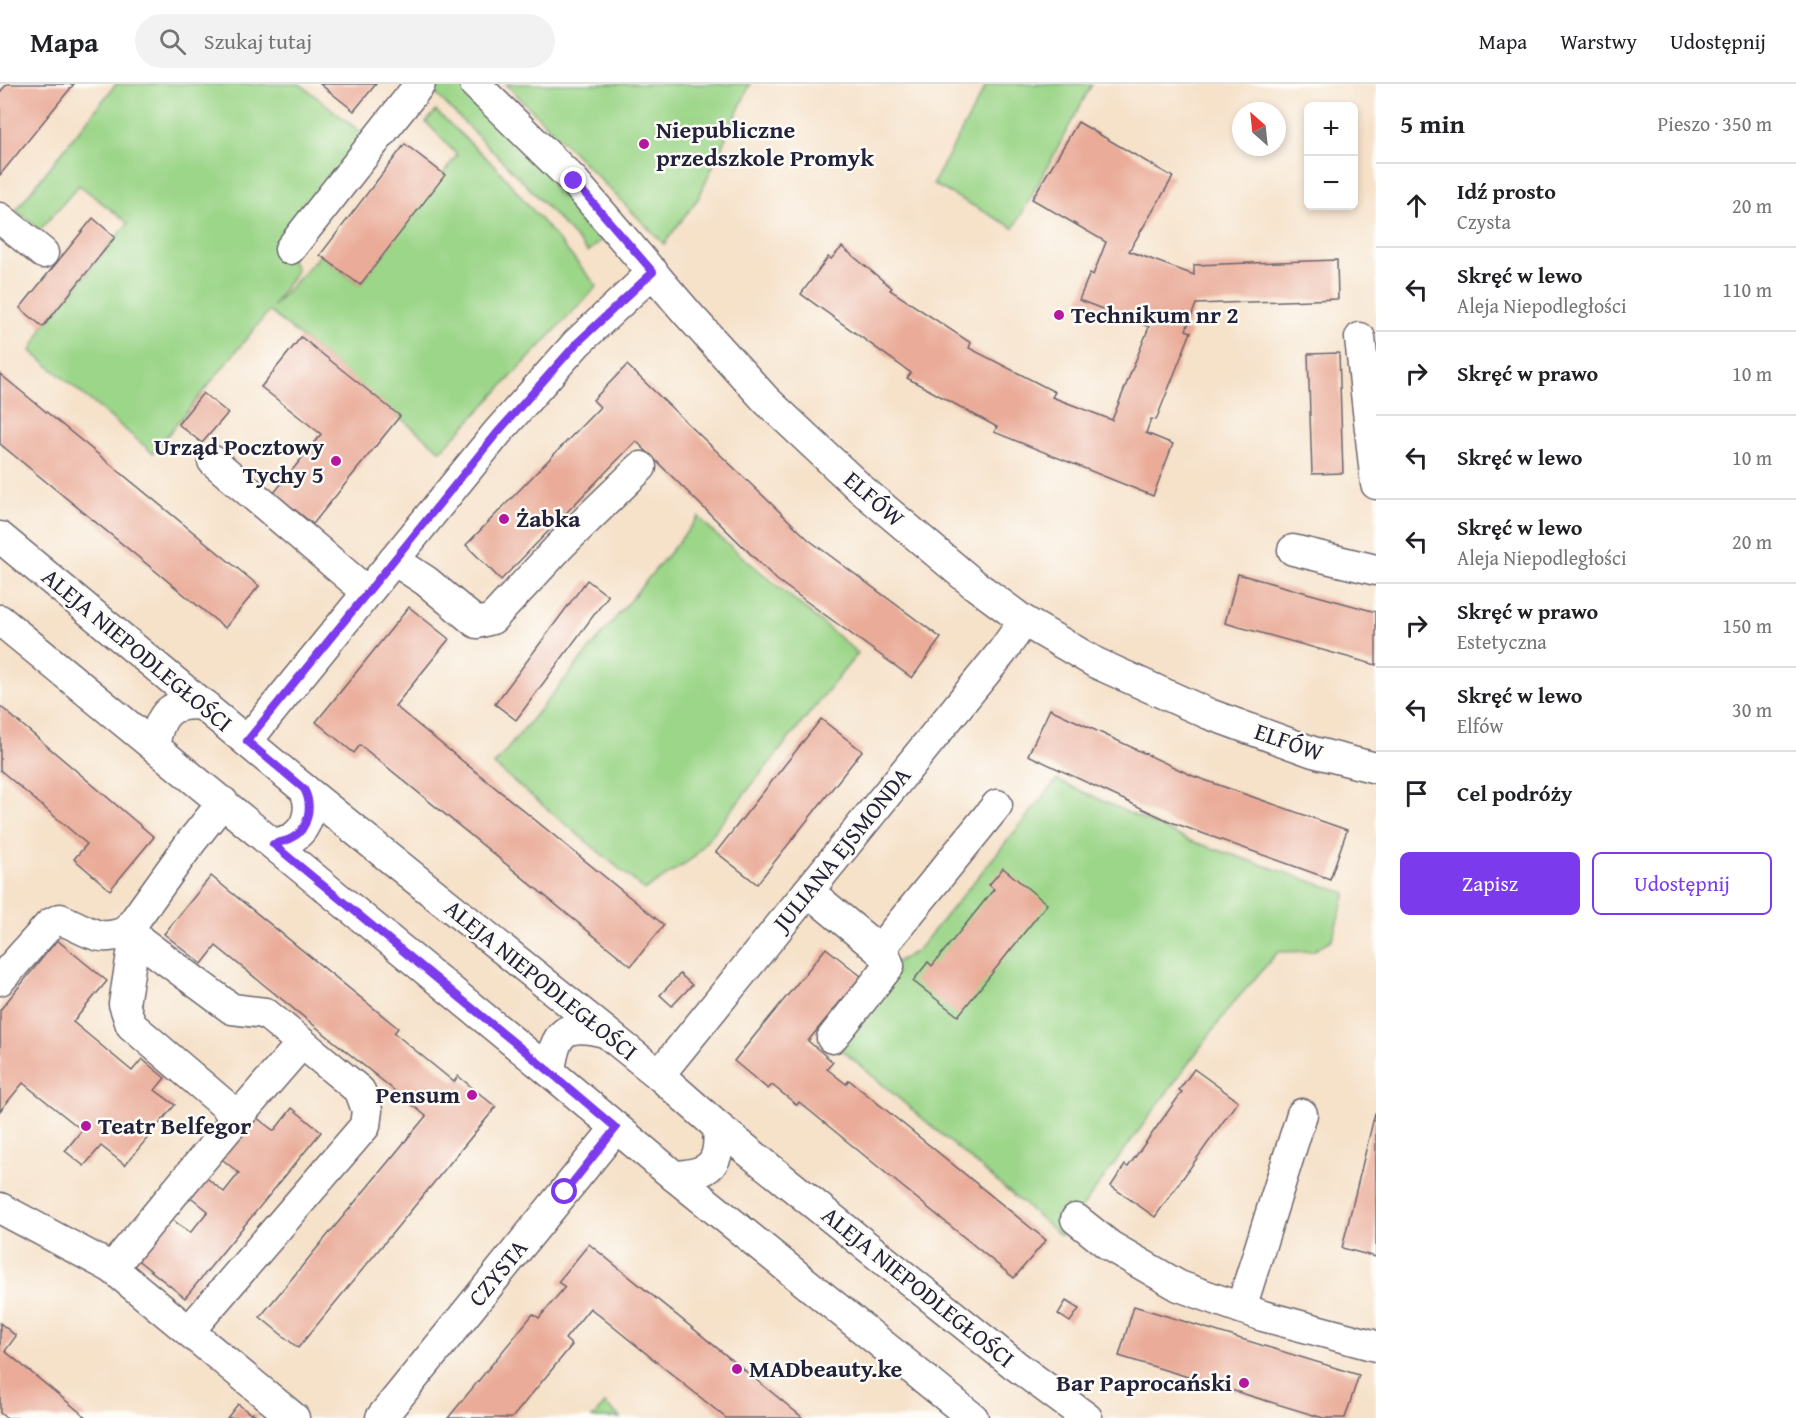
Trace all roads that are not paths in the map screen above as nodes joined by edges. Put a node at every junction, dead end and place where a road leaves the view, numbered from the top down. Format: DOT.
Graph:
graph roads {
  1 [pos="420,84"];
  2 [pos="475,84"];
  3 [pos="0,218"];
  4 [pos="290,249"];
  5 [pos="43,253"];
  6 [pos="653,272"];
  7 [pos="1360,338"];
  8 [pos="213,461"];
  9 [pos="641,467"];
  10 [pos="1376,484"];
  11 [pos="0,537"];
  12 [pos="1293,550"];
  13 [pos="394,560"];
  14 [pos="1376,570"];
  15 [pos="367,592"];
  16 [pos="0,620"];
  17 [pos="1024,621"];
  18 [pos="205,705"];
  19 [pos="247,741"];
  20 [pos="154,746"];
  21 [pos="1376,768"];
  22 [pos="304,789"];
  23 [pos="223,802"];
  24 [pos="997,805"];
  25 [pos="273,844"];
  26 [pos="808,891"];
  27 [pos="132,934"];
  28 [pos="879,950"];
  29 [pos="0,980"];
  30 [pos="605,1032"];
  31 [pos="832,1038"];
  32 [pos="302,1043"];
  33 [pos="550,1072"];
  34 [pos="659,1075"];
  35 [pos="1302,1114"];
  36 [pos="230,1126"];
  37 [pos="718,1127"];
  38 [pos="616,1128"];
  39 [pos="674,1176"];
  40 [pos="0,1208"];
  41 [pos="1076,1219"];
  42 [pos="112,1268"];
  43 [pos="1241,1308"];
  44 [pos="189,1331"];
  45 [pos="1376,1346"];
  46 [pos="294,1418"];
  47 [pos="381,1418"];
  48 [pos="973,1418"];
  49 [pos="1087,1418"];
  1 -- 4 [label="street"];
  2 -- 6 [label="street, ELFÓW"];
  3 -- 5 [label="street"];
  6 -- 13 [label="street"];
  6 -- 17 [label="street, ELFÓW"];
  7 -- 10 [label="street"];
  8 -- 15 [label="street"];
  9 -- 13 [label="street"];
  11 -- 18 [label="street, ALEJA NIEPODLEGŁOŚCI"];
  12 -- 14 [label="street"];
  13 -- 15 [label="street"];
  15 -- 19 [label="street"];
  16 -- 20 [label="street"];
  17 -- 21 [label="street, ELFÓW"];
  17 -- 26 [label="street, JULIANA EJSMONDA"];
  18 -- 19 [label="street, ALEJA NIEPODLEGŁOŚCI"];
  18 -- 20 [label="street"];
  19 -- 22 [label="street, ALEJA NIEPODLEGŁOŚCI"];
  20 -- 23 [label="street"];
  22 -- 25 [label="street"];
  22 -- 30 [label="street, ALEJA NIEPODLEGŁOŚCI"];
  23 -- 25 [label="street"];
  23 -- 27 [label="street"];
  24 -- 28 [label="street"];
  25 -- 33 [label="street"];
  26 -- 28 [label="street"];
  26 -- 34 [label="street, JULIANA EJSMONDA"];
  27 -- 29 [label="street"];
  27 -- 32 [label="street"];
  27 -- 36 [label="street"];
  28 -- 31 [label="street"];
  30 -- 33 [label="street"];
  30 -- 34 [label="street, ALEJA NIEPODLEGŁOŚCI"];
  32 -- 36 [label="street"];
  32 -- 44 [label="street"];
  33 -- 38 [label="street"];
  34 -- 37 [label="street, ALEJA NIEPODLEGŁOŚCI"];
  35 -- 43 [label="street"];
  36 -- 42 [label="street"];
  37 -- 39 [label="street"];
  37 -- 49 [label="street, ALEJA NIEPODLEGŁOŚCI"];
  38 -- 39 [label="street"];
  38 -- 47 [label="street, CZYSTA"];
  39 -- 48 [label="street"];
  40 -- 42 [label="street"];
  41 -- 43 [label="street"];
  42 -- 44 [label="street"];
  43 -- 45 [label="street"];
  44 -- 46 [label="street"];
}
